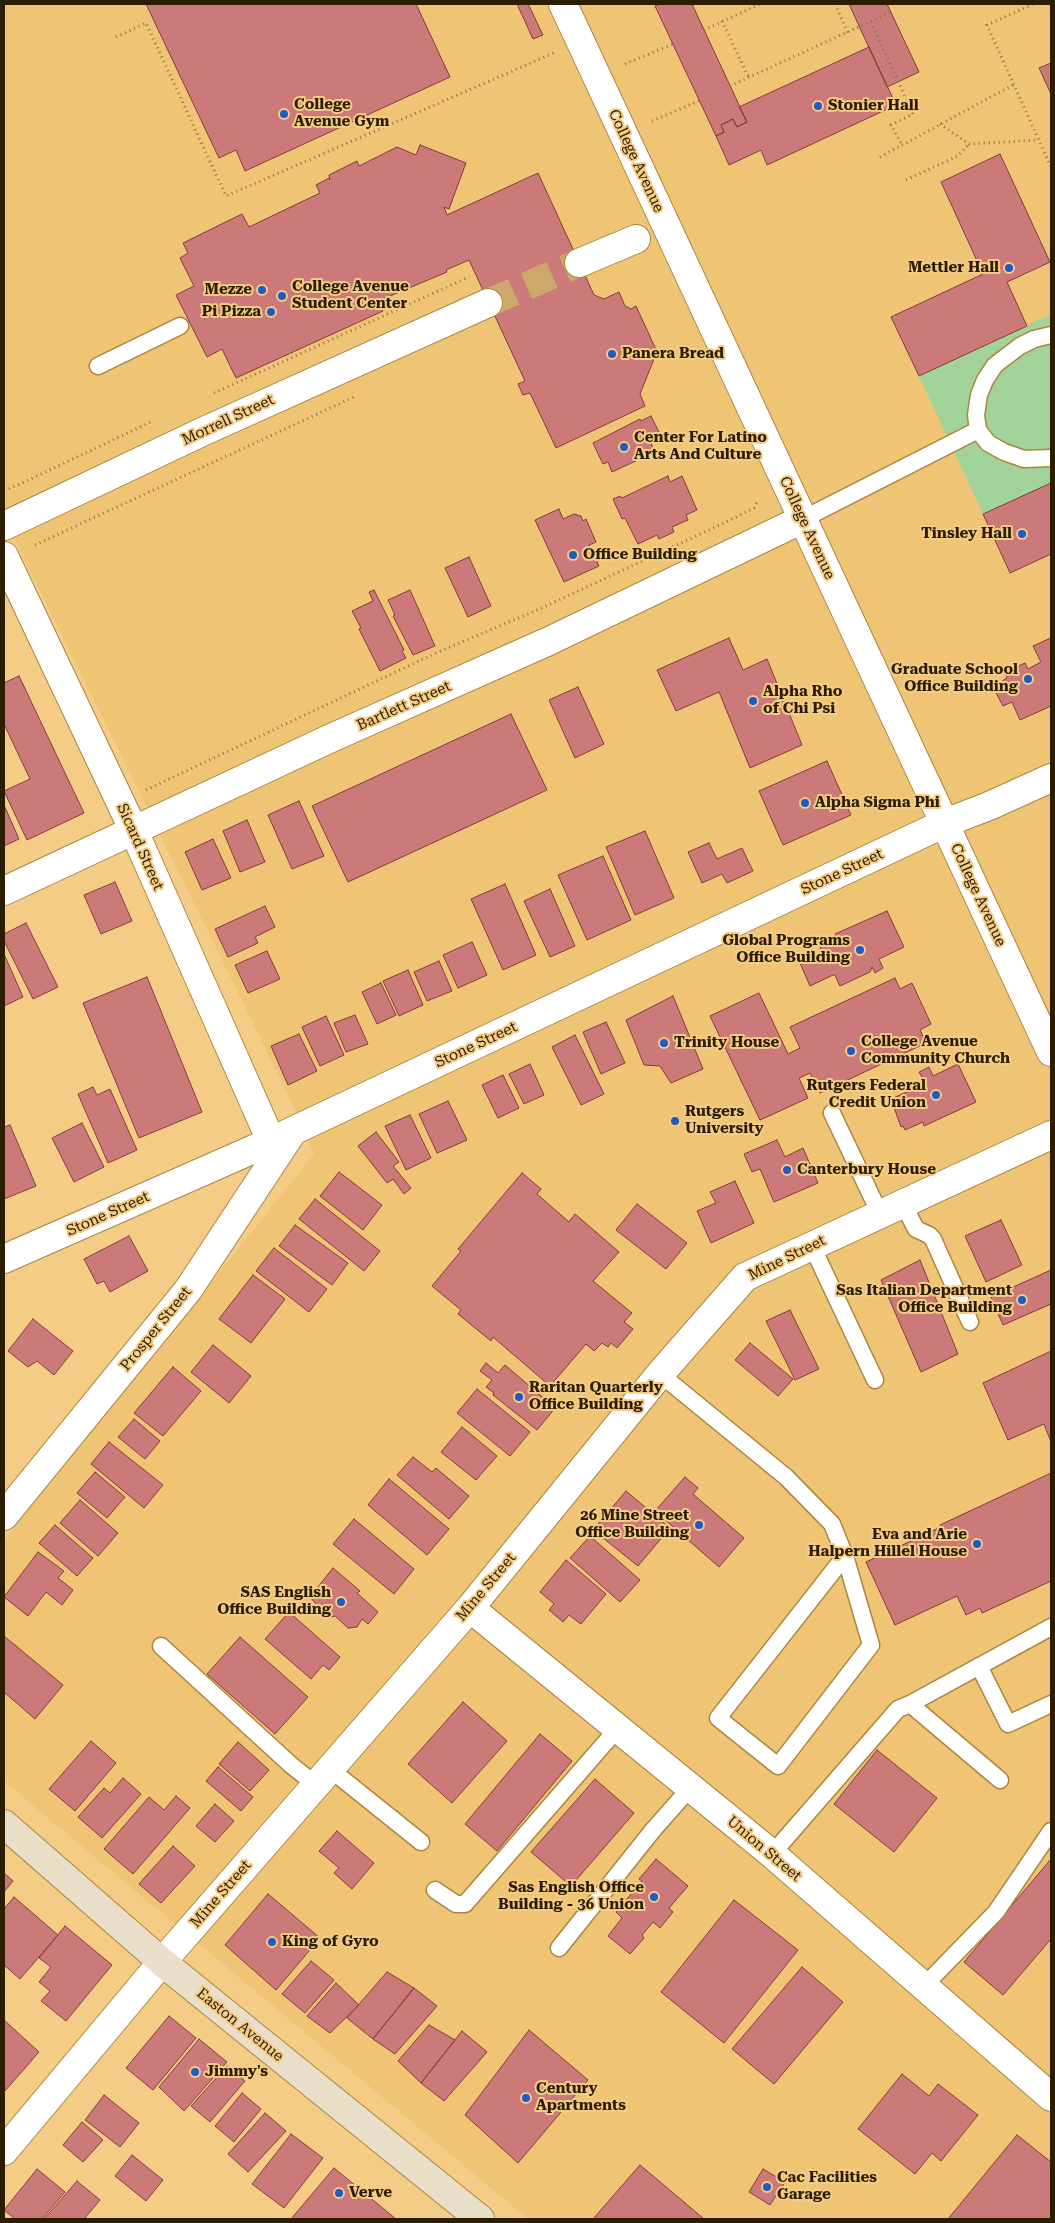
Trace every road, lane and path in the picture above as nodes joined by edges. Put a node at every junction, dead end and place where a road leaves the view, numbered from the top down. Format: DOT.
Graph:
graph roads {
  1 [pos="563,4"];
  2 [pos="760,4"];
  3 [pos="835,4"];
  4 [pos="1033,4"];
  5 [pos="891,12"];
  6 [pos="722,21"];
  7 [pos="871,22"];
  8 [pos="704,30"];
  9 [pos="848,33"];
  10 [pos="116,37"];
  11 [pos="673,44"];
  12 [pos="554,53"];
  13 [pos="625,64"];
  14 [pos="749,78"];
  15 [pos="1013,85"];
  16 [pos="730,86"];
  17 [pos="699,101"];
  18 [pos="652,121"];
  19 [pos="940,124"];
  20 [pos="1038,140"];
  21 [pos="969,144"];
  22 [pos="902,145"];
  23 [pos="880,156"];
  24 [pos="1051,167"];
  25 [pos="906,180"];
  26 [pos="636,238"];
  27 [pos="579,262"];
  28 [pos="488,303"];
  29 [pos="180,326"];
  30 [pos="1051,335"];
  31 [pos="98,366"];
  32 [pos="362,393"];
  33 [pos="978,430"];
  34 [pos="1051,458"];
  35 [pos="757,502"];
  36 [pos="803,519"];
  37 [pos="4,526"];
  38 [pos="35,545"];
  39 [pos="4,556"];
  40 [pos="1051,778"];
  41 [pos="146,790"];
  42 [pos="944,823"];
  43 [pos="134,831"];
  44 [pos="4,891"];
  45 [pos="1051,1052"];
  46 [pos="832,1113"];
  47 [pos="1051,1135"];
  48 [pos="282,1136"];
  49 [pos="892,1209"];
  50 [pos="812,1246"];
  51 [pos="4,1259"];
  52 [pos="970,1322"];
  53 [pos="660,1374"];
  54 [pos="875,1380"];
  55 [pos="4,1516"];
  56 [pos="845,1556"];
  57 [pos="470,1608"];
  58 [pos="1051,1628"];
  59 [pos="161,1646"];
  60 [pos="979,1666"];
  61 [pos="910,1704"];
  62 [pos="1051,1704"];
  63 [pos="618,1728"];
  64 [pos="323,1777"];
  65 [pos="1000,1780"];
  66 [pos="691,1787"];
  67 [pos="1051,1831"];
  68 [pos="8,1835"];
  69 [pos="421,1842"];
  70 [pos="772,1854"];
  71 [pos="434,1890"];
  72 [pos="559,1948"];
  73 [pos="162,1962"];
  74 [pos="924,1986"];
  75 [pos="1051,2097"];
  76 [pos="4,2151"];
  77 [pos="480,2219"];
  1 -- 36 [label="street, College Avenue"];
  2 -- 6 [label="path"];
  3 -- 9 [label="path"];
  4 -- 15 [label="path"];
  5 -- 7 [label="path"];
  6 -- 8 [label="path"];
  6 -- 14 [label="path"];
  7 -- 9 [label="path"];
  7 -- 22 [label="path"];
  9 -- 14 [label="path"];
  10 -- 12 [label="path"];
  11 -- 13 [label="path"];
  14 -- 16 [label="path"];
  15 -- 19 [label="path"];
  15 -- 20 [label="path"];
  17 -- 18 [label="path"];
  19 -- 21 [label="path"];
  19 -- 22 [label="path"];
  20 -- 21 [label="path"];
  20 -- 24 [label="path"];
  21 -- 25 [label="path"];
  22 -- 23 [label="path"];
  26 -- 27 [label="street"];
  28 -- 37 [label="street, Morrell Street"];
  29 -- 31 [label="lane"];
  30 -- 33 [label="lane"];
  32 -- 38 [label="path"];
  33 -- 34 [label="lane"];
  33 -- 36 [label="lane"];
  35 -- 41 [label="path"];
  36 -- 42 [label="street, College Avenue"];
  36 -- 43 [label="street, Bartlett Street"];
  39 -- 43 [label="street, Sicard Street"];
  40 -- 42 [label="street, Stone Street"];
  42 -- 45 [label="street, College Avenue"];
  42 -- 48 [label="street, Stone Street"];
  43 -- 44 [label="street, Bartlett Street"];
  43 -- 48 [label="street, Sicard Street"];
  46 -- 49 [label="lane"];
  47 -- 49 [label="street, Mine Street"];
  48 -- 51 [label="street, Stone Street"];
  48 -- 55 [label="street, Prosper Street"];
  49 -- 50 [label="street, Mine Street"];
  49 -- 52 [label="lane"];
  50 -- 53 [label="street, Mine Street"];
  50 -- 54 [label="lane"];
  53 -- 56 [label="lane"];
  53 -- 57 [label="street, Mine Street"];
  56 -- 56 [label="lane"];
  57 -- 63 [label="street, Union Street"];
  57 -- 64 [label="street, Mine Street"];
  58 -- 60 [label="lane"];
  59 -- 64 [label="lane"];
  60 -- 61 [label="lane"];
  60 -- 62 [label="lane"];
  61 -- 65 [label="lane"];
  61 -- 70 [label="lane"];
  63 -- 66 [label="street, Union Street"];
  63 -- 71 [label="lane"];
  64 -- 69 [label="lane"];
  64 -- 73 [label="street, Mine Street"];
  66 -- 70 [label="street, Union Street"];
  66 -- 72 [label="lane"];
  67 -- 74 [label="lane"];
  68 -- 73 [label="street, Easton Avenue"];
  70 -- 74 [label="street, Union Street"];
  73 -- 76 [label="street, Mine Street"];
  73 -- 77 [label="street, Easton Avenue"];
  74 -- 75 [label="street, Union Street"];
}
